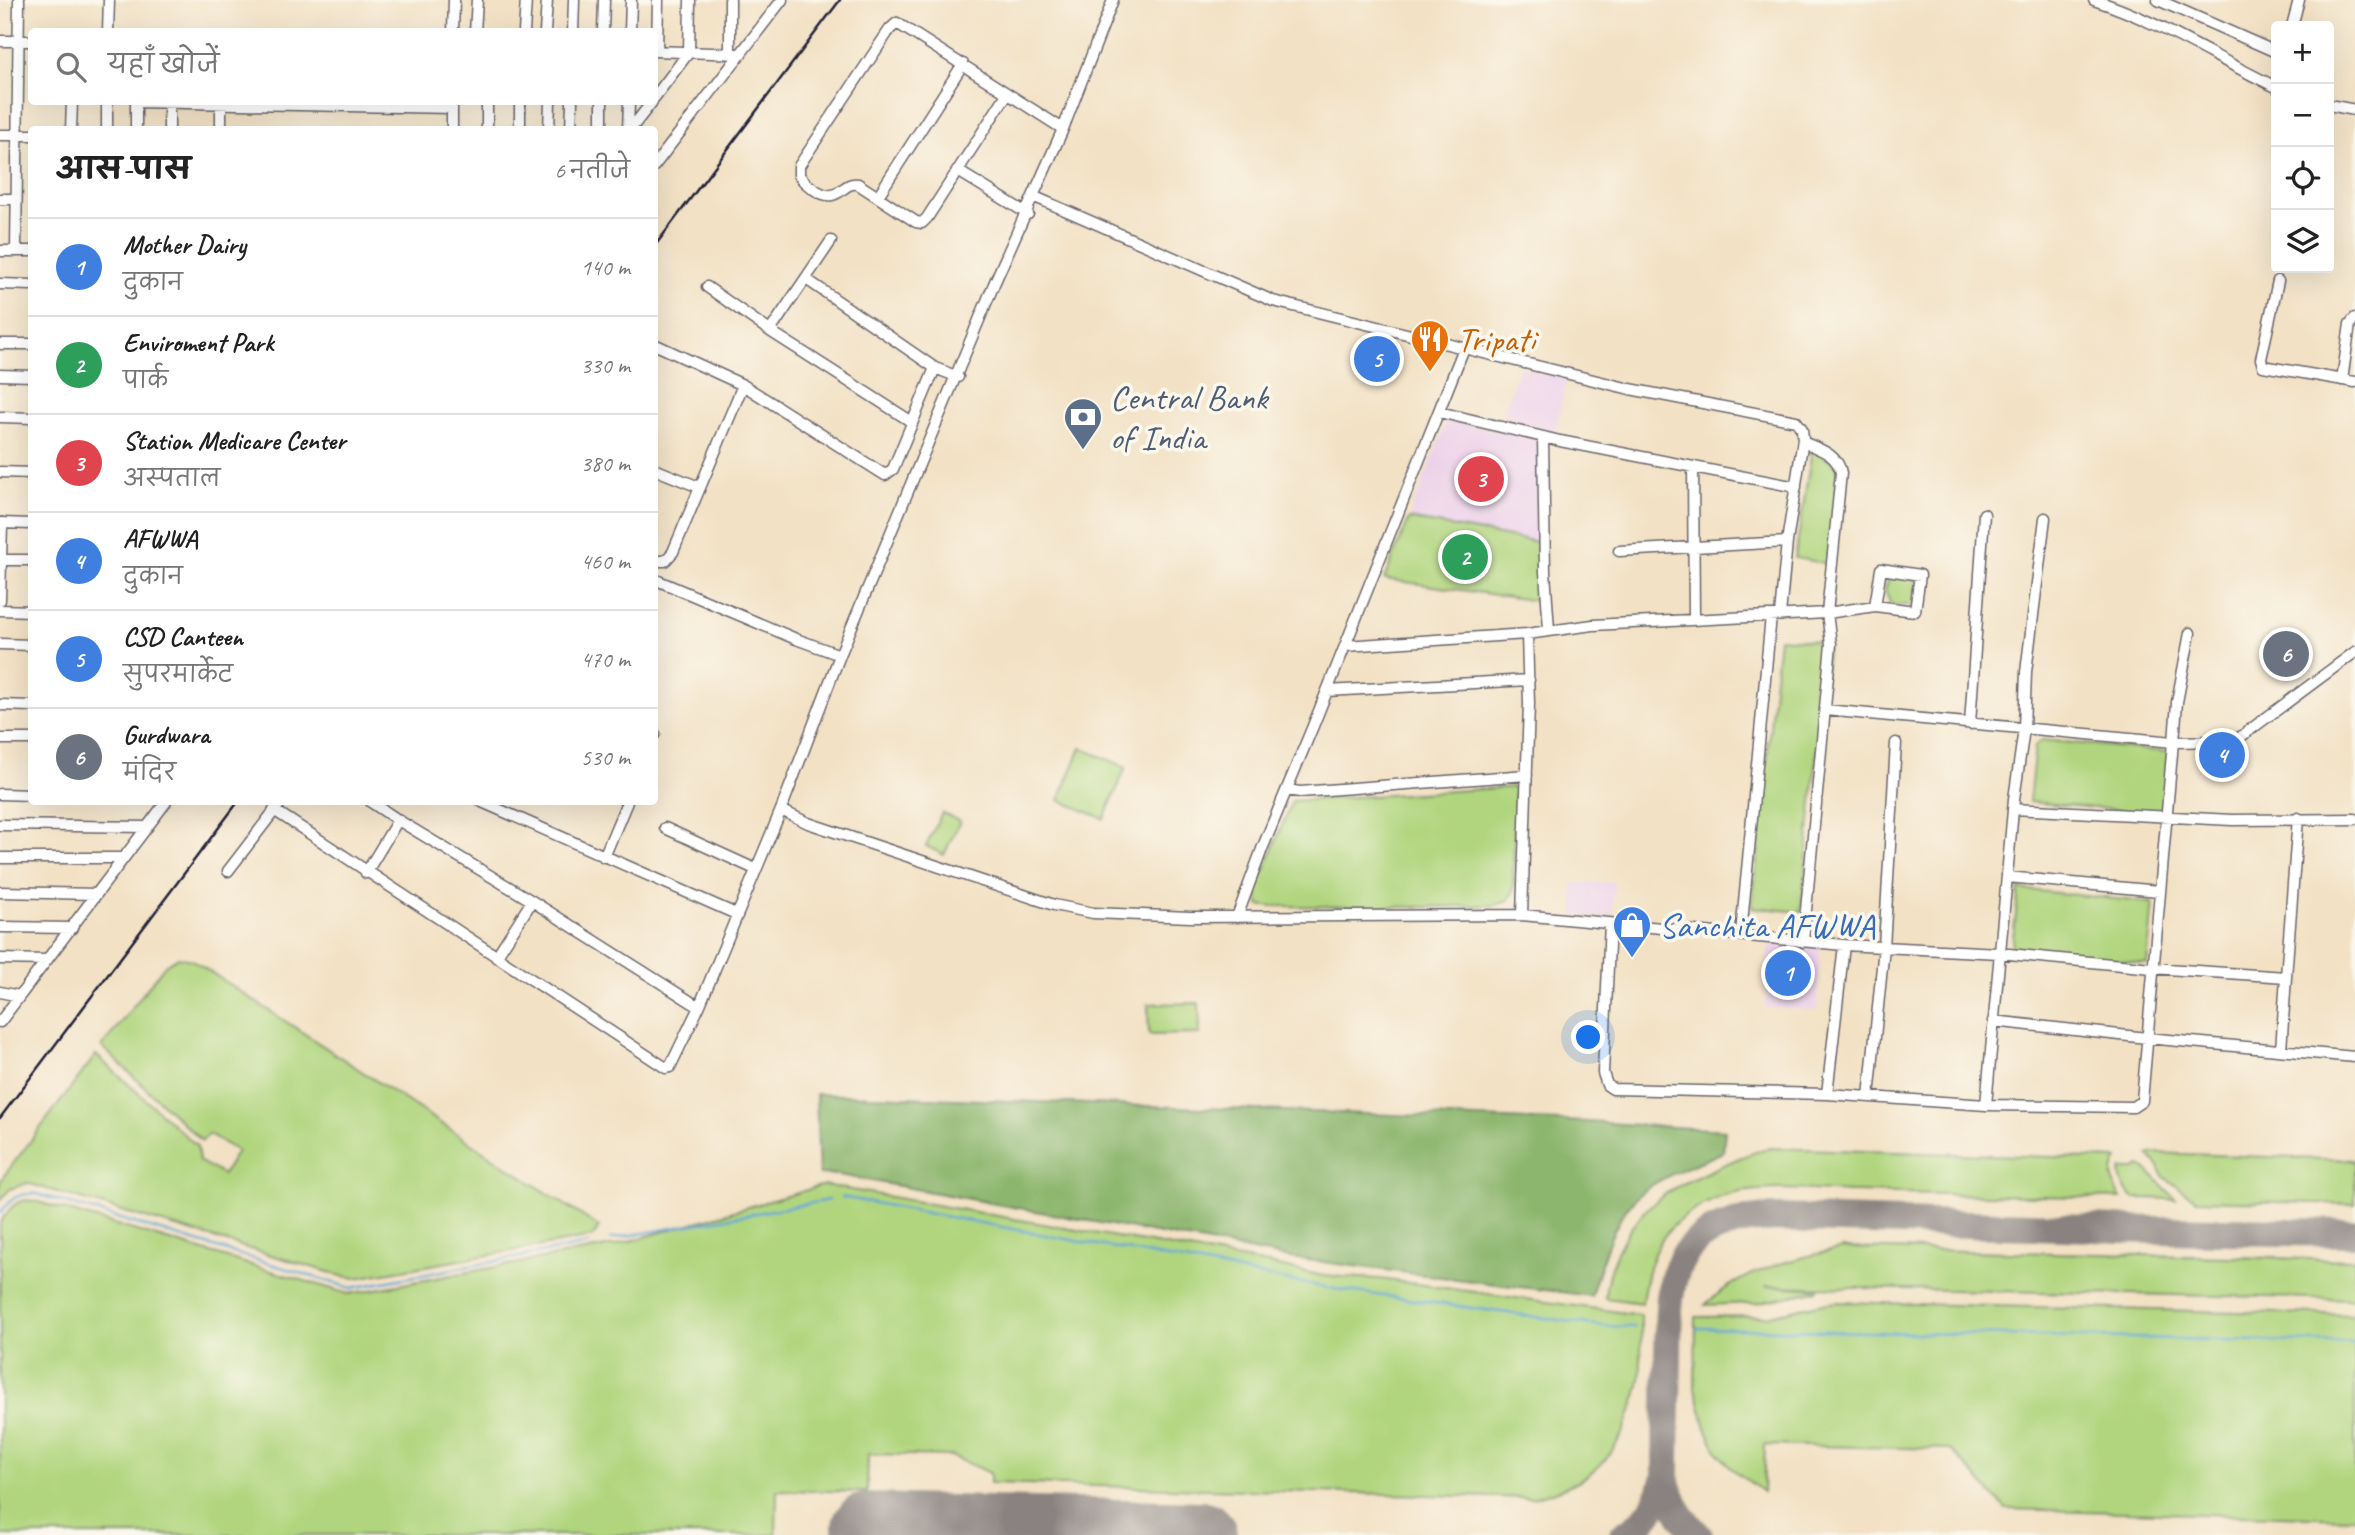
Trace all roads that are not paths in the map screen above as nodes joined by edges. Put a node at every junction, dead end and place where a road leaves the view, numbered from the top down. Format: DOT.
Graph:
graph roads {
  1 [pos="19,0"];
  2 [pos="109,0"];
  3 [pos="454,0"];
  4 [pos="477,0"];
  5 [pos="526,0"];
  6 [pos="547,0"];
  7 [pos="575,0"];
  8 [pos="604,0"];
  9 [pos="631,0"];
  10 [pos="658,0"];
  11 [pos="690,0"];
  12 [pos="730,0"];
  13 [pos="782,0"];
  14 [pos="1113,0"];
  15 [pos="2094,0"];
  16 [pos="2158,0"];
  17 [pos="2299,0"];
  18 [pos="2293,21"];
  19 [pos="108,28"];
  20 [pos="453,28"];
  21 [pos="475,28"];
  22 [pos="524,28"];
  23 [pos="545,28"];
  24 [pos="573,28"];
  25 [pos="603,28"];
  26 [pos="630,28"];
  27 [pos="657,28"];
  28 [pos="0,41"];
  29 [pos="19,41"];
  30 [pos="28,41"];
  31 [pos="2271,50"];
  32 [pos="658,51"];
  33 [pos="689,52"];
  34 [pos="735,53"];
  35 [pos="962,64"];
  36 [pos="2271,84"];
  37 [pos="658,93"];
  38 [pos="1007,94"];
  39 [pos="72,105"];
  40 [pos="107,105"];
  41 [pos="136,105"];
  42 [pos="169,105"];
  43 [pos="221,105"];
  44 [pos="452,105"];
  45 [pos="487,105"];
  46 [pos="520,105"];
  47 [pos="550,105"];
  48 [pos="572,105"];
  49 [pos="602,105"];
  50 [pos="629,105"];
  51 [pos="649,105"];
  52 [pos="2334,106"];
  53 [pos="2355,110"];
  54 [pos="71,126"];
  55 [pos="107,126"];
  56 [pos="136,126"];
  57 [pos="169,126"];
  58 [pos="221,126"];
  59 [pos="452,126"];
  60 [pos="487,126"];
  61 [pos="520,126"];
  62 [pos="549,126"];
  63 [pos="571,126"];
  64 [pos="602,126"];
  65 [pos="629,126"];
  66 [pos="632,126"];
  67 [pos="1063,129"];
  68 [pos="0,135"];
  69 [pos="28,135"];
  70 [pos="17,136"];
  71 [pos="658,160"];
  72 [pos="958,171"];
  73 [pos="878,196"];
  74 [pos="1034,197"];
  75 [pos="0,199"];
  76 [pos="16,199"];
  77 [pos="1028,214"];
  78 [pos="831,241"];
  79 [pos="0,251"];
  80 [pos="16,251"];
  81 [pos="28,251"];
  82 [pos="806,279"];
  83 [pos="2278,281"];
  84 [pos="0,284"];
  85 [pos="28,285"];
  86 [pos="707,287"];
  87 [pos="2355,317"];
  88 [pos="770,331"];
  89 [pos="0,344"];
  90 [pos="28,344"];
  91 [pos="658,346"];
  92 [pos="1464,348"];
  93 [pos="935,368"];
  94 [pos="0,375"];
  95 [pos="28,376"];
  96 [pos="957,377"];
  97 [pos="2342,380"];
  98 [pos="2355,382"];
  99 [pos="743,385"];
  100 [pos="1439,412"];
  101 [pos="0,417"];
  102 [pos="28,418"];
  103 [pos="912,422"];
  104 [pos="1543,437"];
  105 [pos="1803,442"];
  106 [pos="1693,467"];
  107 [pos="658,471"];
  108 [pos="0,472"];
  109 [pos="28,473"];
  110 [pos="699,487"];
  111 [pos="1796,488"];
  112 [pos="1984,514"];
  113 [pos="2045,518"];
  114 [pos="1,523"];
  115 [pos="28,524"];
  116 [pos="1787,542"];
  117 [pos="1692,548"];
  118 [pos="1619,551"];
  119 [pos="0,560"];
  120 [pos="28,560"];
  121 [pos="658,561"];
  122 [pos="658,581"];
  123 [pos="0,600"];
  124 [pos="1875,606"];
  125 [pos="0,610"];
  126 [pos="28,611"];
  127 [pos="1827,613"];
  128 [pos="1776,616"];
  129 [pos="1694,620"];
  130 [pos="1549,630"];
  131 [pos="2190,633"];
  132 [pos="1527,634"];
  133 [pos="0,644"];
  134 [pos="28,645"];
  135 [pos="1345,646"];
  136 [pos="2355,652"];
  137 [pos="840,655"];
  138 [pos="1529,680"];
  139 [pos="1327,691"];
  140 [pos="0,705"];
  141 [pos="28,706"];
  142 [pos="1825,710"];
  143 [pos="1970,724"];
  144 [pos="2024,729"];
  145 [pos="0,739"];
  146 [pos="28,739"];
  147 [pos="2174,742"];
  148 [pos="1896,743"];
  149 [pos="1527,775"];
  150 [pos="1287,790"];
  151 [pos="0,794"];
  152 [pos="28,795"];
  153 [pos="164,805"];
  154 [pos="376,805"];
  155 [pos="488,805"];
  156 [pos="618,805"];
  157 [pos="626,805"];
  158 [pos="277,806"];
  159 [pos="2013,809"];
  160 [pos="781,810"];
  161 [pos="622,812"];
  162 [pos="2166,818"];
  163 [pos="2298,818"];
  164 [pos="2355,819"];
  165 [pos="398,820"];
  166 [pos="0,825"];
  167 [pos="147,827"];
  168 [pos="666,828"];
  169 [pos="604,857"];
  170 [pos="0,858"];
  171 [pos="123,858"];
  172 [pos="755,869"];
  173 [pos="228,871"];
  174 [pos="366,873"];
  175 [pos="2007,877"];
  176 [pos="2159,891"];
  177 [pos="0,892"];
  178 [pos="96,894"];
  179 [pos="532,901"];
  180 [pos="736,914"];
  181 [pos="1522,915"];
  182 [pos="1237,917"];
  183 [pos="1610,923"];
  184 [pos="0,927"];
  185 [pos="72,928"];
  186 [pos="1741,934"];
  187 [pos="1803,942"];
  188 [pos="1844,945"];
  189 [pos="1884,947"];
  190 [pos="2000,953"];
  191 [pos="496,957"];
  192 [pos="0,959"];
  193 [pos="47,960"];
  194 [pos="2152,968"];
  195 [pos="2286,977"];
  196 [pos="0,992"];
  197 [pos="19,996"];
  198 [pos="699,1007"];
  199 [pos="1993,1020"];
  200 [pos="0,1022"];
  201 [pos="2147,1038"];
  202 [pos="2281,1050"];
  203 [pos="2355,1057"];
  204 [pos="1827,1094"];
  205 [pos="1869,1097"];
  206 [pos="1986,1105"];
  1 -- 29 [label="street"];
  2 -- 19 [label="street"];
  3 -- 20 [label="street"];
  4 -- 21 [label="street"];
  5 -- 22 [label="street"];
  6 -- 23 [label="street"];
  7 -- 24 [label="street"];
  8 -- 25 [label="street"];
  9 -- 26 [label="street"];
  10 -- 27 [label="street"];
  11 -- 33 [label="street"];
  12 -- 34 [label="street"];
  13 -- 34 [label="street"];
  14 -- 67 [label="street"];
  15 -- 36 [label="street"];
  16 -- 31 [label="street"];
  17 -- 18 [label="street"];
  28 -- 29 [label="street"];
  29 -- 30 [label="street"];
  29 -- 70 [label="street"];
  32 -- 33 [label="street"];
  33 -- 34 [label="street"];
  33 -- 37 [label="street"];
  34 -- 71 [label="street"];
  35 -- 38 [label="street"];
  35 -- 73 [label="street"];
  35 -- 73 [label="street"];
  38 -- 67 [label="street"];
  38 -- 72 [label="street"];
  39 -- 54 [label="street"];
  40 -- 55 [label="street"];
  41 -- 56 [label="street"];
  42 -- 57 [label="street"];
  43 -- 58 [label="street"];
  44 -- 59 [label="street"];
  45 -- 60 [label="street"];
  46 -- 61 [label="street"];
  47 -- 62 [label="street"];
  48 -- 63 [label="street"];
  49 -- 64 [label="street"];
  50 -- 65 [label="street"];
  51 -- 66 [label="street"];
  52 -- 53 [label="street"];
  67 -- 74 [label="street"];
  68 -- 70 [label="street"];
  69 -- 70 [label="street"];
  70 -- 76 [label="street"];
  72 -- 73 [label="street"];
  72 -- 77 [label="street"];
  74 -- 77 [label="street"];
  74 -- 92 [label="street"];
  75 -- 76 [label="street"];
  76 -- 80 [label="street"];
  77 -- 96 [label="street"];
  78 -- 82 [label="street"];
  79 -- 80 [label="street"];
  80 -- 81 [label="street"];
  82 -- 88 [label="street"];
  82 -- 93 [label="street"];
  83 -- 97 [label="street"];
  84 -- 85 [label="street"];
  86 -- 88 [label="street"];
  87 -- 97 [label="street"];
  88 -- 103 [label="street"];
  89 -- 90 [label="street"];
  91 -- 99 [label="street"];
  92 -- 100 [label="street"];
  92 -- 105 [label="street"];
  93 -- 96 [label="street"];
  93 -- 103 [label="street"];
  94 -- 95 [label="street"];
  96 -- 137 [label="street"];
  97 -- 98 [label="street"];
  99 -- 103 [label="street"];
  99 -- 110 [label="street"];
  100 -- 104 [label="street"];
  100 -- 135 [label="street"];
  101 -- 102 [label="street"];
  104 -- 106 [label="street"];
  104 -- 130 [label="street"];
  105 -- 111 [label="street"];
  105 -- 127 [label="street"];
  106 -- 111 [label="street"];
  106 -- 117 [label="street"];
  107 -- 110 [label="street"];
  108 -- 109 [label="street"];
  110 -- 121 [label="street"];
  111 -- 116 [label="street"];
  112 -- 143 [label="street"];
  113 -- 144 [label="street"];
  114 -- 115 [label="street"];
  114 -- 119 [label="street"];
  116 -- 117 [label="street"];
  116 -- 128 [label="street"];
  117 -- 118 [label="street"];
  117 -- 129 [label="street"];
  119 -- 120 [label="street"];
  119 -- 123 [label="street"];
  122 -- 137 [label="street"];
  124 -- 124 [label="street"];
  124 -- 127 [label="street"];
  125 -- 126 [label="street"];
  127 -- 128 [label="street"];
  127 -- 142 [label="street"];
  128 -- 129 [label="street"];
  128 -- 186 [label="street"];
  129 -- 130 [label="street"];
  130 -- 132 [label="street"];
  131 -- 147 [label="street"];
  132 -- 135 [label="street"];
  132 -- 138 [label="street"];
  133 -- 134 [label="street"];
  135 -- 139 [label="street"];
  136 -- 147 [label="street"];
  137 -- 160 [label="street"];
  138 -- 139 [label="street"];
  138 -- 149 [label="street"];
  139 -- 150 [label="street"];
  140 -- 141 [label="street"];
  142 -- 143 [label="street"];
  142 -- 187 [label="street"];
  143 -- 144 [label="street"];
  144 -- 147 [label="street"];
  144 -- 159 [label="street"];
  145 -- 146 [label="street"];
  147 -- 162 [label="street"];
  148 -- 189 [label="street"];
  149 -- 150 [label="street"];
  149 -- 181 [label="street"];
  150 -- 182 [label="street"];
  151 -- 152 [label="street"];
  153 -- 167 [label="street"];
  154 -- 165 [label="street"];
  155 -- 169 [label="street"];
  156 -- 161 [label="street"];
  157 -- 161 [label="street"];
  158 -- 173 [label="street"];
  158 -- 174 [label="street"];
  159 -- 162 [label="street"];
  159 -- 175 [label="street"];
  160 -- 172 [label="street"];
  160 -- 182 [label="street"];
  161 -- 169 [label="street"];
  162 -- 163 [label="street"];
  162 -- 176 [label="street"];
  163 -- 164 [label="street"];
  163 -- 195 [label="street"];
  165 -- 174 [label="street"];
  165 -- 179 [label="street"];
  166 -- 167 [label="street"];
  167 -- 171 [label="street"];
  168 -- 172 [label="street"];
  169 -- 180 [label="street"];
  170 -- 171 [label="street"];
  171 -- 178 [label="street"];
  172 -- 180 [label="street"];
  174 -- 191 [label="street"];
  175 -- 176 [label="street"];
  175 -- 190 [label="street"];
  176 -- 194 [label="street"];
  177 -- 178 [label="street"];
  178 -- 185 [label="street"];
  179 -- 191 [label="street"];
  179 -- 198 [label="street"];
  180 -- 198 [label="street"];
  181 -- 182 [label="street"];
  181 -- 183 [label="street"];
  183 -- 186 [label="street"];
  183 -- 204 [label="street"];
  184 -- 185 [label="street"];
  185 -- 193 [label="street"];
  186 -- 187 [label="street"];
  187 -- 188 [label="street"];
  188 -- 189 [label="street"];
  188 -- 204 [label="street"];
  189 -- 190 [label="street"];
  189 -- 205 [label="street"];
  190 -- 194 [label="street"];
  190 -- 199 [label="street"];
  191 -- 198 [label="street"];
  192 -- 193 [label="street"];
  193 -- 197 [label="street"];
  194 -- 195 [label="street"];
  194 -- 201 [label="street"];
  195 -- 202 [label="street"];
  196 -- 197 [label="street"];
  197 -- 200 [label="street"];
  199 -- 201 [label="street"];
  199 -- 206 [label="street"];
  201 -- 202 [label="street"];
  201 -- 206 [label="street"];
  202 -- 203 [label="street"];
  204 -- 205 [label="street"];
  205 -- 206 [label="street"];
}
